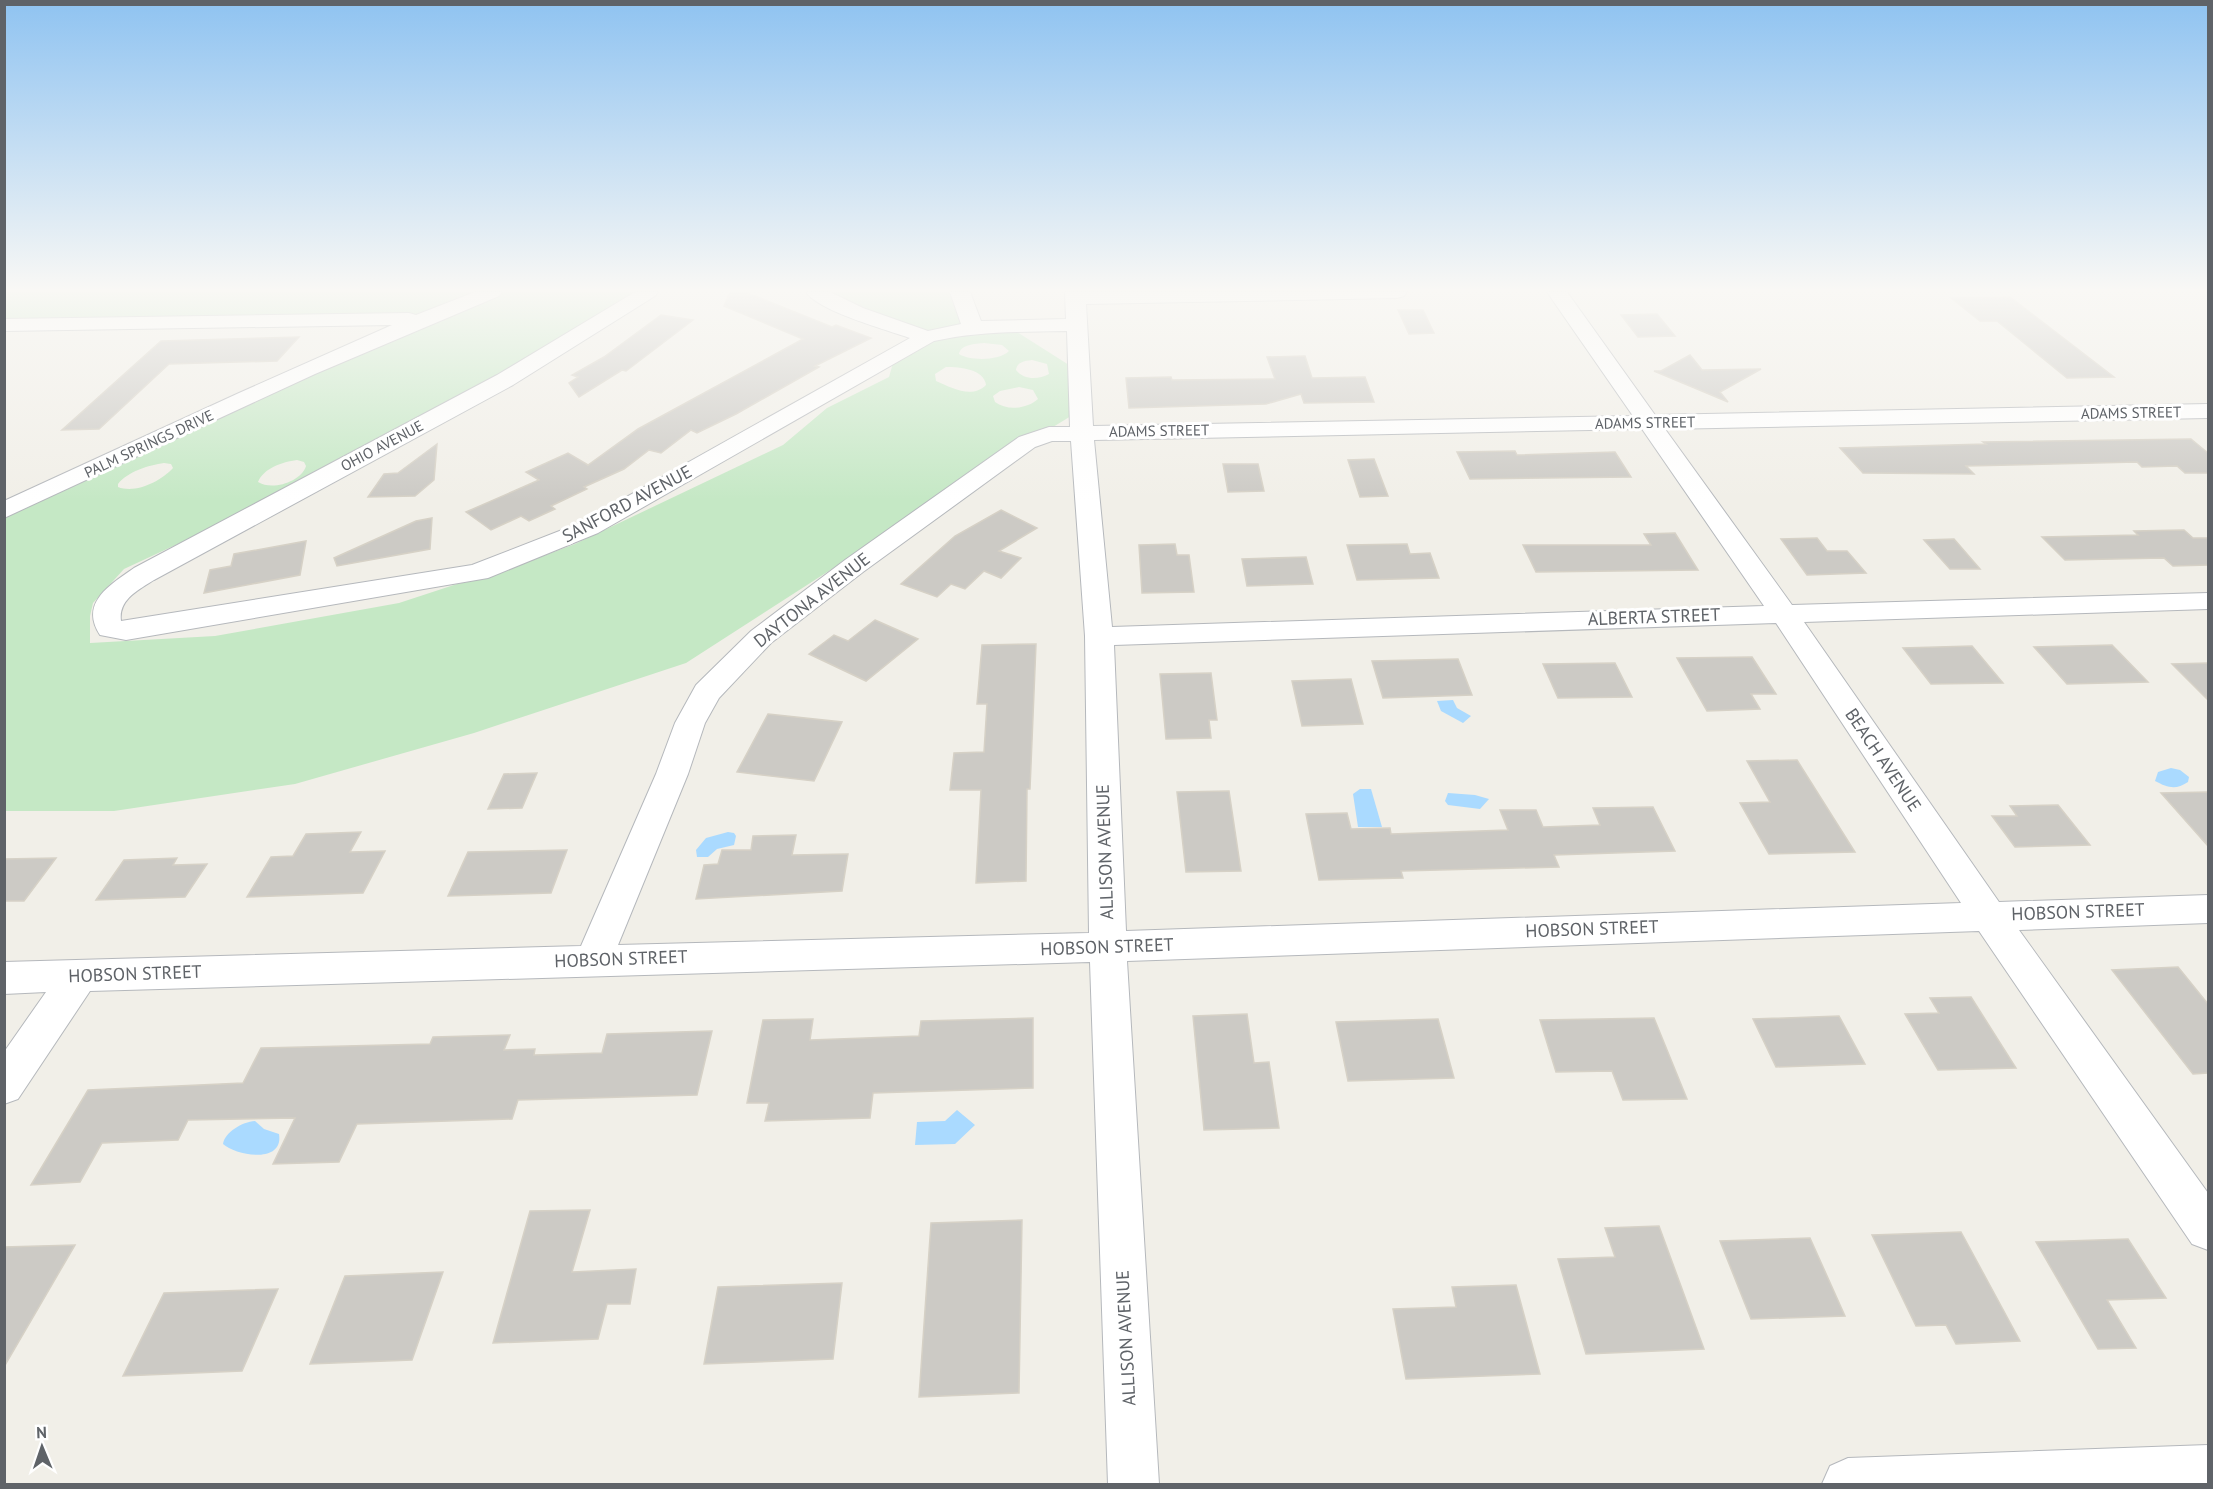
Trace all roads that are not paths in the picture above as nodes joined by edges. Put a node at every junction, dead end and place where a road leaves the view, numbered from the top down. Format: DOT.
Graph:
graph roads {
  1 [pos="330,361"];
  2 [pos="535,361"];
  3 [pos="884,361"];
  4 [pos="1079,361"];
  5 [pos="1605,361"];
  6 [pos="2208,411"];
  7 [pos="1648,423"];
  8 [pos="1082,433"];
  9 [pos="4,511"];
  10 [pos="114,596"];
  11 [pos="2208,601"];
  12 [pos="1783,613"];
  13 [pos="1099,636"];
  14 [pos="2208,909"];
  15 [pos="1988,915"];
  16 [pos="1108,947"];
  17 [pos="594,960"];
  18 [pos="79,976"];
  19 [pos="4,978"];
  20 [pos="4,1086"];
  21 [pos="2208,1228"];
  22 [pos="2208,1470"];
  23 [pos="1132,1485"];
  24 [pos="1848,1485"];
  1 -- 9 [label="street, PALM SPRINGS DRIVE"];
  2 -- 10 [label="street, OHIO AVENUE"];
  3 -- 10 [label="street, SANFORD AVENUE"];
  4 -- 8 [label="street, ALLISON AVENUE"];
  5 -- 7 [label="street, BEACH AVENUE"];
  6 -- 7 [label="street, ADAMS STREET"];
  7 -- 8 [label="street, ADAMS STREET"];
  7 -- 12 [label="street, BEACH AVENUE"];
  8 -- 13 [label="street, ALLISON AVENUE"];
  8 -- 17 [label="street, DAYTONA AVENUE"];
  11 -- 12 [label="street, ALBERTA STREET"];
  12 -- 13 [label="street, ALBERTA STREET"];
  12 -- 15 [label="street, BEACH AVENUE"];
  13 -- 16 [label="street, ALLISON AVENUE"];
  14 -- 15 [label="street, HOBSON STREET"];
  15 -- 16 [label="street, HOBSON STREET"];
  15 -- 21 [label="street, BEACH AVENUE"];
  16 -- 17 [label="street, HOBSON STREET"];
  16 -- 23 [label="street, ALLISON AVENUE"];
  17 -- 18 [label="street, HOBSON STREET"];
  18 -- 19 [label="street, HOBSON STREET"];
  18 -- 20 [label="street"];
  22 -- 24 [label="street"];
}
